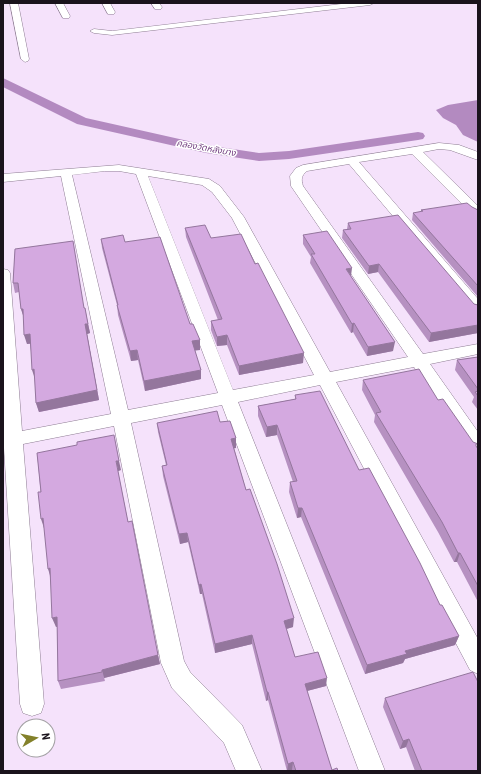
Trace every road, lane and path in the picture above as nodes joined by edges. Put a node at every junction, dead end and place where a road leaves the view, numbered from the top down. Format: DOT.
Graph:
graph roads {
  1 [pos="14,3"];
  2 [pos="59,3"];
  3 [pos="106,3"];
  4 [pos="370,3"];
  5 [pos="111,12"];
  6 [pos="66,16"];
  7 [pos="94,31"];
  8 [pos="25,58"];
  9 [pos="415,150"];
  10 [pos="478,157"];
  11 [pos="352,161"];
  12 [pos="66,173"];
  13 [pos="141,173"];
  14 [pos="3,178"];
  15 [pos="478,213"];
  16 [pos="3,273"];
  17 [pos="478,308"];
  18 [pos="478,348"];
  19 [pos="418,360"];
  20 [pos="325,378"];
  21 [pos="227,398"];
  22 [pos="121,418"];
  23 [pos="8,440"];
  24 [pos="478,446"];
  25 [pos="478,662"];
  26 [pos="32,704"];
  27 [pos="249,771"];
  28 [pos="372,771"];
  1 -- 8 [label="street"];
  2 -- 6 [label="street"];
  3 -- 5 [label="street"];
  4 -- 7 [label="street"];
  9 -- 10 [label="street"];
  9 -- 11 [label="street"];
  9 -- 15 [label="street"];
  11 -- 17 [label="street"];
  11 -- 19 [label="street"];
  12 -- 13 [label="street"];
  12 -- 14 [label="street"];
  12 -- 22 [label="street"];
  13 -- 20 [label="street"];
  13 -- 21 [label="street"];
  16 -- 23 [label="street"];
  18 -- 19 [label="street"];
  19 -- 20 [label="street"];
  19 -- 24 [label="street"];
  20 -- 21 [label="street"];
  20 -- 25 [label="street"];
  21 -- 22 [label="street"];
  21 -- 28 [label="street"];
  22 -- 23 [label="street"];
  22 -- 27 [label="street"];
  23 -- 26 [label="street"];
}
